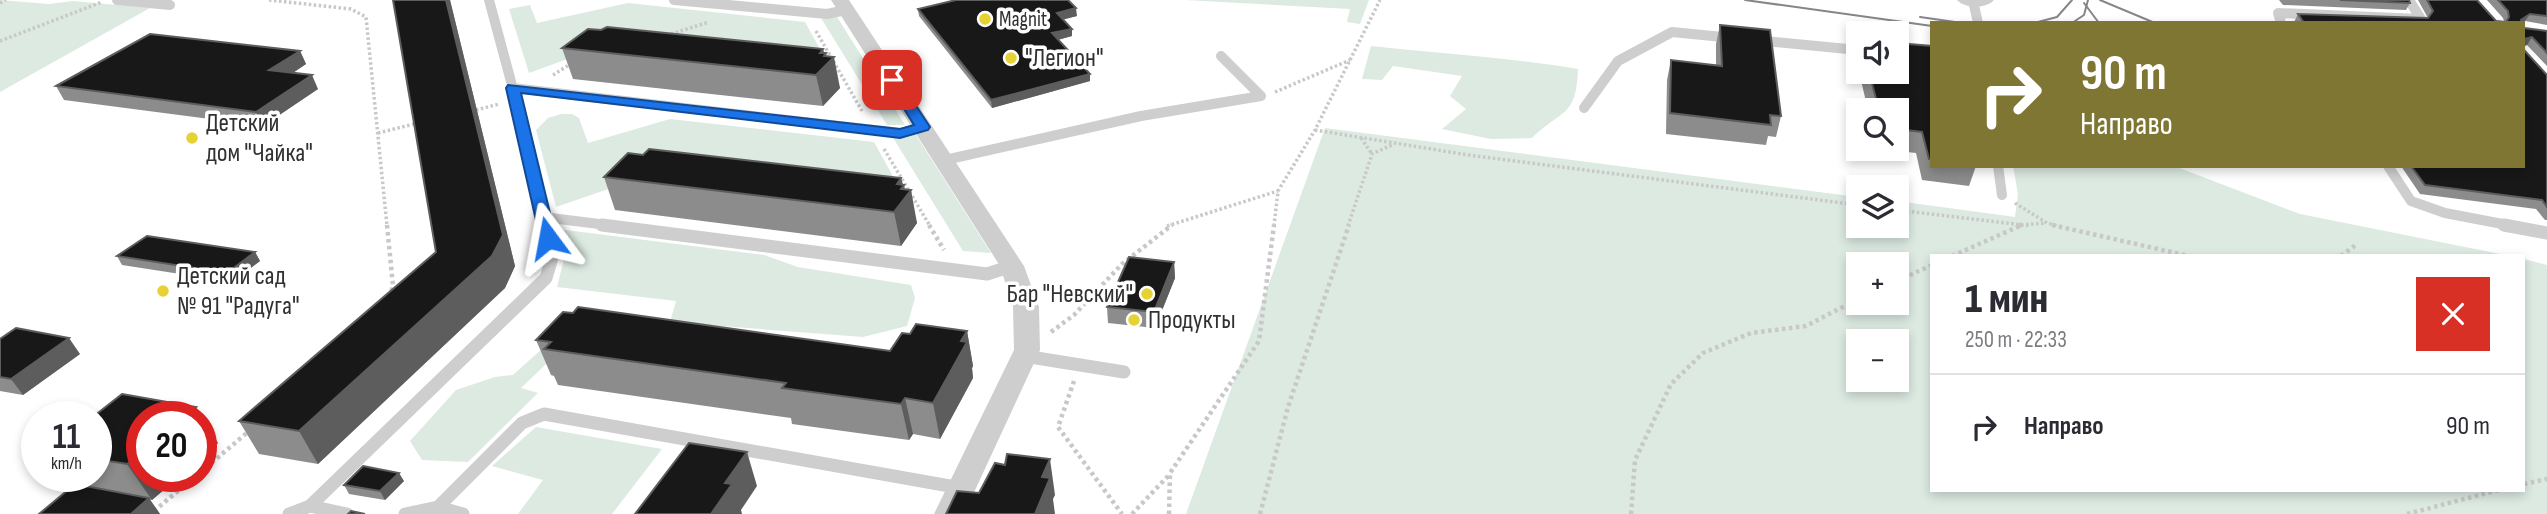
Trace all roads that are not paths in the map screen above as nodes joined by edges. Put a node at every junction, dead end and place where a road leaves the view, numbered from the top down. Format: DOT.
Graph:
graph roads {
  1 [pos="117,0"];
  2 [pos="489,0"];
  3 [pos="674,0"];
  4 [pos="1966,0"];
  5 [pos="1985,0"];
  6 [pos="2409,0"];
  7 [pos="1973,1"];
  8 [pos="170,5"];
  9 [pos="843,5"];
  10 [pos="1978,21"];
  11 [pos="2280,21"];
  12 [pos="1846,49"];
  13 [pos="1221,56"];
  14 [pos="513,88"];
  15 [pos="1584,108"];
  16 [pos="923,127"];
  17 [pos="945,160"];
  18 [pos="1998,168"];
  19 [pos="2389,168"];
  20 [pos="2002,195"];
  21 [pos="543,217"];
  22 [pos="2547,233"];
  23 [pos="1012,266"];
  24 [pos="1026,353"];
  25 [pos="1124,372"];
  26 [pos="961,488"];
  27 [pos="310,506"];
  28 [pos="438,507"];
  29 [pos="289,514"];
  30 [pos="347,514"];
  31 [pos="405,514"];
  32 [pos="463,514"];
  33 [pos="949,514"];
  1 -- 8 [label="lane"];
  2 -- 14 [label="lane"];
  3 -- 9 [label="lane"];
  4 -- 7 [label="street"];
  5 -- 7 [label="street"];
  6 -- 11 [label="lane"];
  7 -- 10 [label="lane"];
  9 -- 16 [label="street"];
  12 -- 15 [label="lane"];
  13 -- 17 [label="lane"];
  14 -- 16 [label="lane"];
  14 -- 21 [label="lane"];
  16 -- 17 [label="street"];
  17 -- 23 [label="street"];
  18 -- 20 [label="lane"];
  19 -- 22 [label="lane"];
  21 -- 23 [label="lane"];
  21 -- 27 [label="lane"];
  23 -- 24 [label="street"];
  24 -- 25 [label="lane"];
  24 -- 26 [label="street"];
  26 -- 28 [label="lane"];
  26 -- 33 [label="street"];
  27 -- 29 [label="lane"];
  27 -- 30 [label="lane"];
  28 -- 31 [label="lane"];
  28 -- 32 [label="lane"];
}
